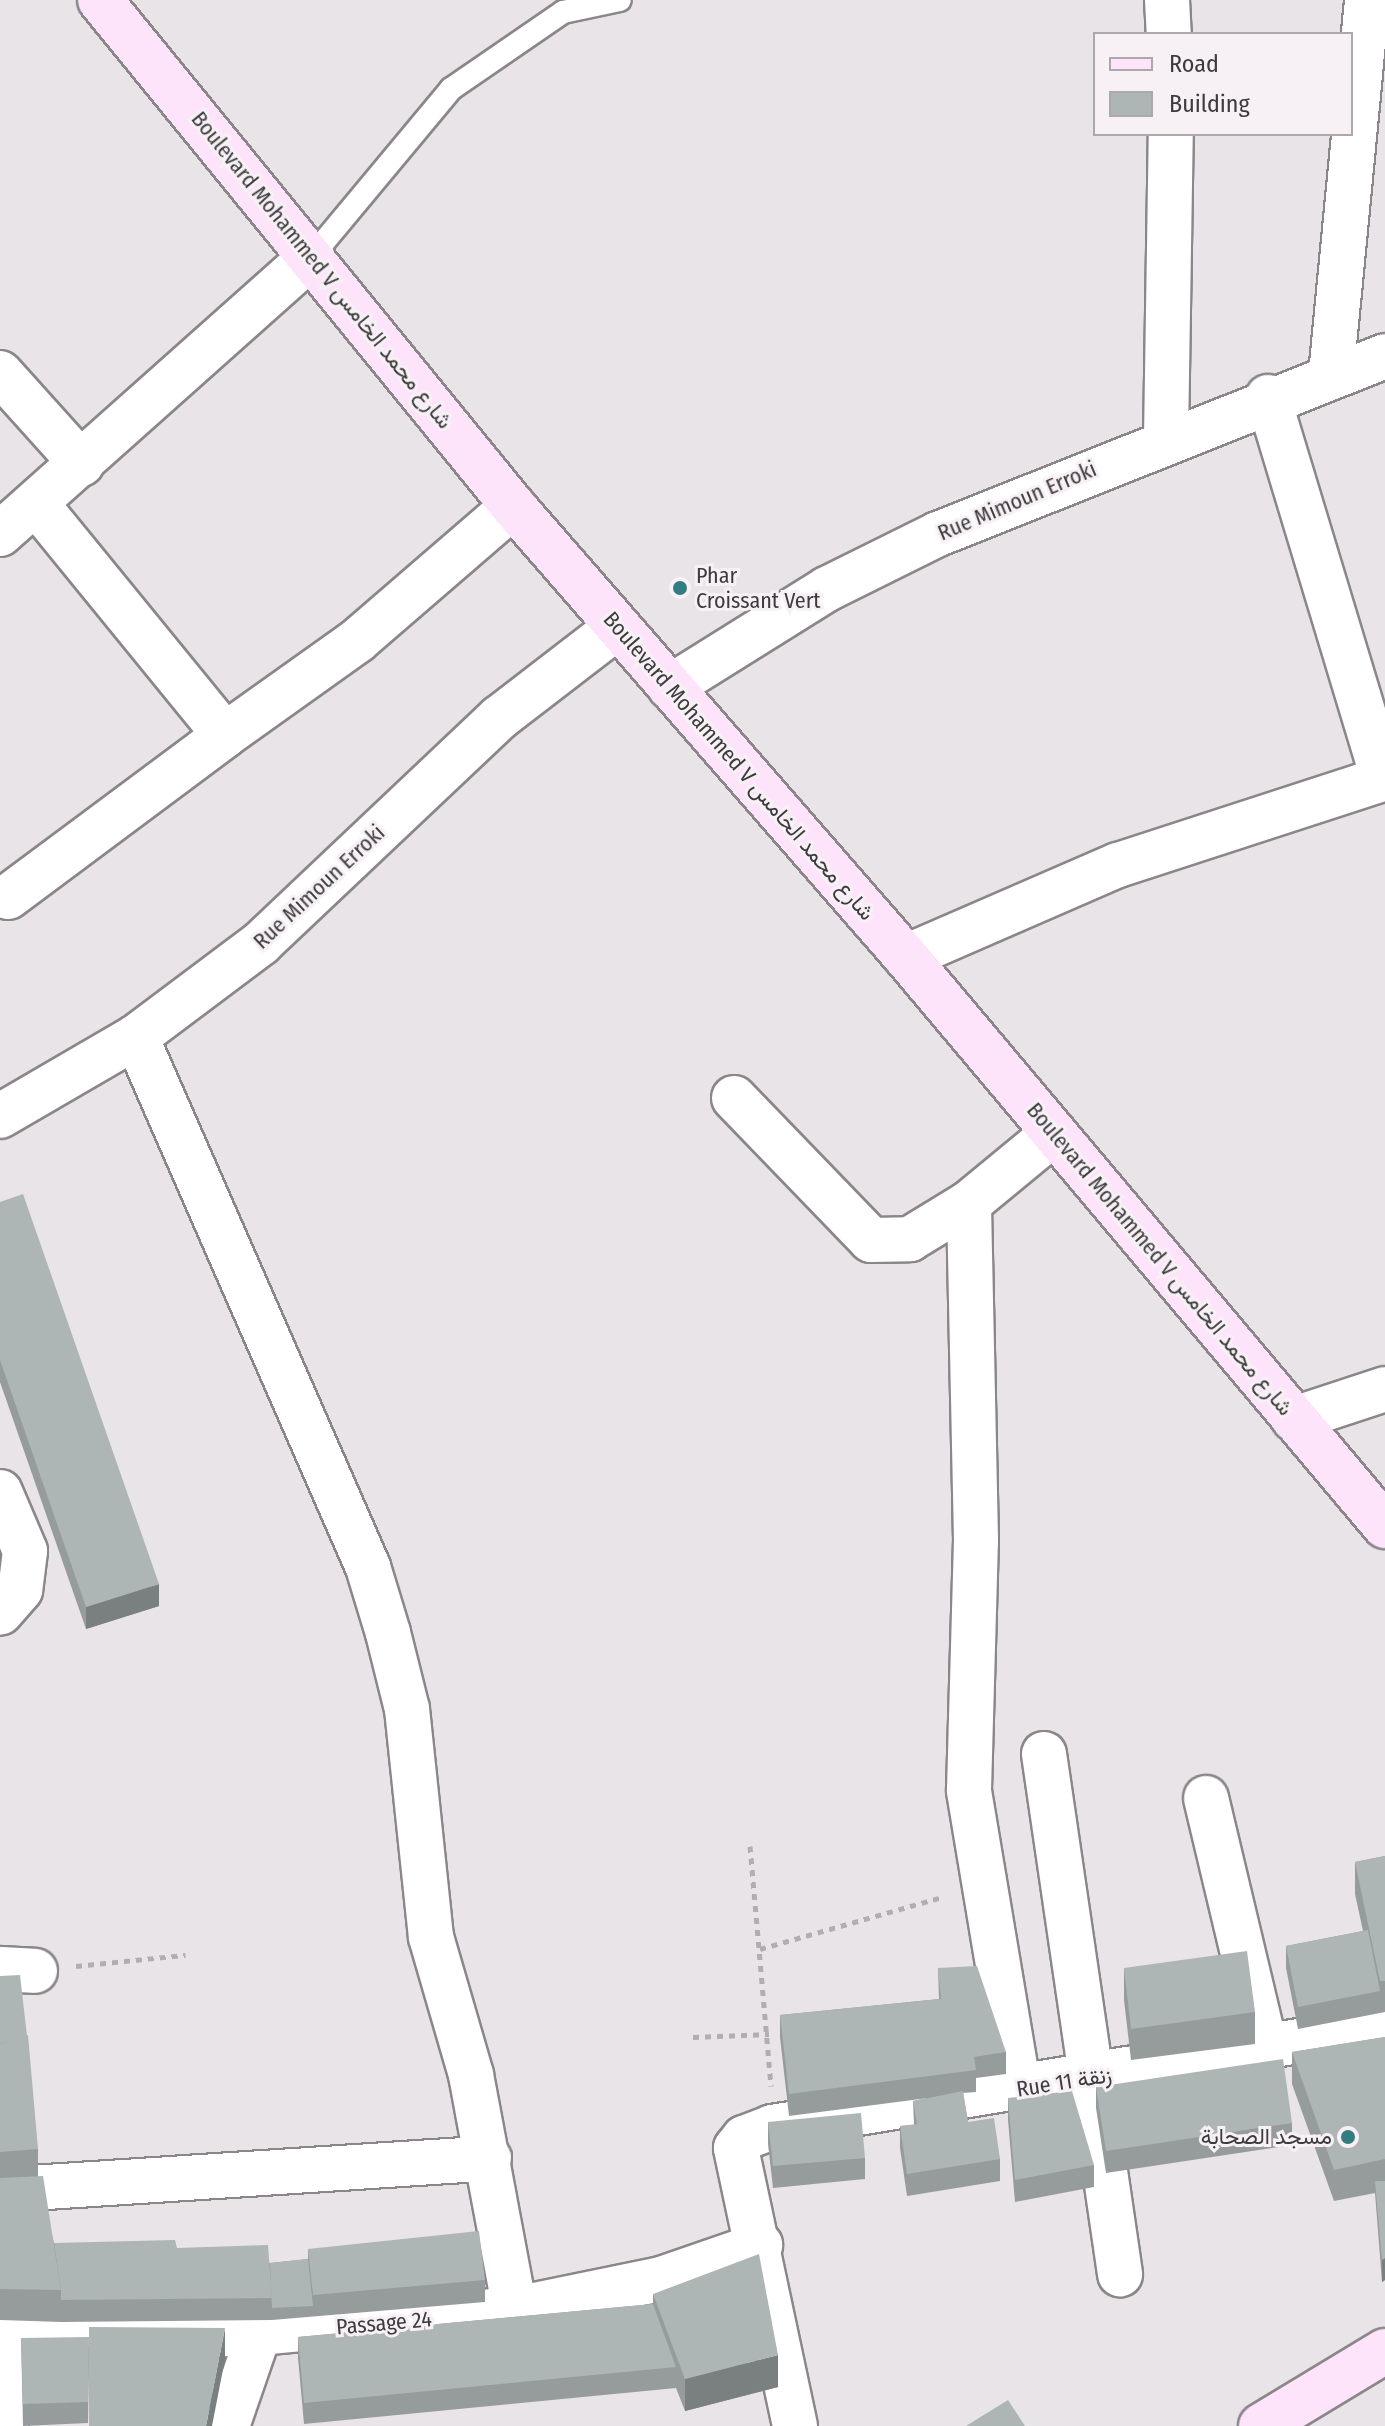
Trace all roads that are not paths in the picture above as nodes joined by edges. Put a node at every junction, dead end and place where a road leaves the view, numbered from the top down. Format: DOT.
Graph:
graph roads {
  1 [pos="100,0"];
  2 [pos="620,0"];
  3 [pos="1167,0"];
  4 [pos="1367,0"];
  5 [pos="1169,32"];
  6 [pos="1171,136"];
  7 [pos="312,256"];
  8 [pos="1385,356"];
  9 [pos="0,373"];
  10 [pos="1331,375"];
  11 [pos="1268,397"];
  12 [pos="1166,438"];
  13 [pos="82,464"];
  14 [pos="36,503"];
  15 [pos="513,506"];
  16 [pos="0,534"];
  17 [pos="616,628"];
  18 [pos="670,687"];
  19 [pos="225,735"];
  20 [pos="1384,778"];
  21 [pos="8,897"];
  22 [pos="906,957"];
  23 [pos="136,1037"];
  24 [pos="734,1098"];
  25 [pos="0,1116"];
  26 [pos="1054,1133"];
  27 [pos="969,1203"];
  28 [pos="1385,1389"];
  29 [pos="1294,1419"];
  30 [pos="0,1492"];
  31 [pos="1385,1526"];
  32 [pos="0,1613"];
  33 [pos="1044,1754"];
  34 [pos="1206,1798"];
  35 [pos="1385,2027"];
  36 [pos="1265,2045"];
  37 [pos="1089,2079"];
  38 [pos="1019,2090"];
  39 [pos="489,2158"];
  40 [pos="0,2190"];
  41 [pos="760,2245"];
  42 [pos="1120,2274"];
  43 [pos="515,2309"];
  44 [pos="259,2333"];
  45 [pos="0,2340"];
  46 [pos="1385,2351"];
  47 [pos="0,2360"];
  48 [pos="6,2426"];
  49 [pos="227,2426"];
  50 [pos="795,2426"];
  51 [pos="1261,2426"];
  1 -- 7 [label="main road, Boulevard Mohammed V شارع محمد الخامس"];
  2 -- 7 [label="lane"];
  3 -- 5 [label="street"];
  4 -- 10 [label="street"];
  6 -- 12 [label="street"];
  7 -- 13 [label="street"];
  7 -- 15 [label="main road, Boulevard Mohammed V شارع محمد الخامس"];
  8 -- 10 [label="street, Rue Mimoun Erroki"];
  9 -- 13 [label="street"];
  10 -- 11 [label="street, Rue Mimoun Erroki"];
  11 -- 12 [label="street, Rue Mimoun Erroki"];
  11 -- 20 [label="street"];
  12 -- 18 [label="street, Rue Mimoun Erroki"];
  13 -- 14 [label="street"];
  14 -- 16 [label="street"];
  14 -- 19 [label="street"];
  15 -- 17 [label="main road, Boulevard Mohammed V شارع محمد الخامس"];
  15 -- 19 [label="street"];
  17 -- 18 [label="main road, Boulevard Mohammed V شارع محمد الخامس"];
  17 -- 23 [label="street, Rue Mimoun Erroki"];
  18 -- 22 [label="main road, Boulevard Mohammed V شارع محمد الخامس"];
  19 -- 21 [label="street"];
  20 -- 22 [label="street"];
  22 -- 26 [label="main road, Boulevard Mohammed V شارع محمد الخامس"];
  23 -- 25 [label="street, Rue Mimoun Erroki"];
  23 -- 39 [label="street"];
  24 -- 27 [label="street"];
  26 -- 27 [label="street"];
  26 -- 29 [label="main road, Boulevard Mohammed V شارع محمد الخامس"];
  27 -- 38 [label="street"];
  28 -- 29 [label="street"];
  29 -- 31 [label="main road, Boulevard Mohammed V شارع محمد الخامس"];
  30 -- 32 [label="street"];
  33 -- 37 [label="street"];
  34 -- 36 [label="street"];
  35 -- 36 [label="street, Rue 11 زنقة"];
  36 -- 37 [label="street, Rue 11 زنقة"];
  37 -- 38 [label="street, Rue 11 زنقة"];
  37 -- 42 [label="street"];
  38 -- 41 [label="street, Rue 11 زنقة"];
  39 -- 40 [label="street"];
  39 -- 43 [label="street"];
  41 -- 43 [label="street, Passage 24"];
  41 -- 50 [label="street"];
  43 -- 44 [label="street, Passage 24"];
  44 -- 45 [label="street, Passage 24"];
  44 -- 49 [label="street"];
  46 -- 51 [label="main road"];
  47 -- 48 [label="street"];
}
